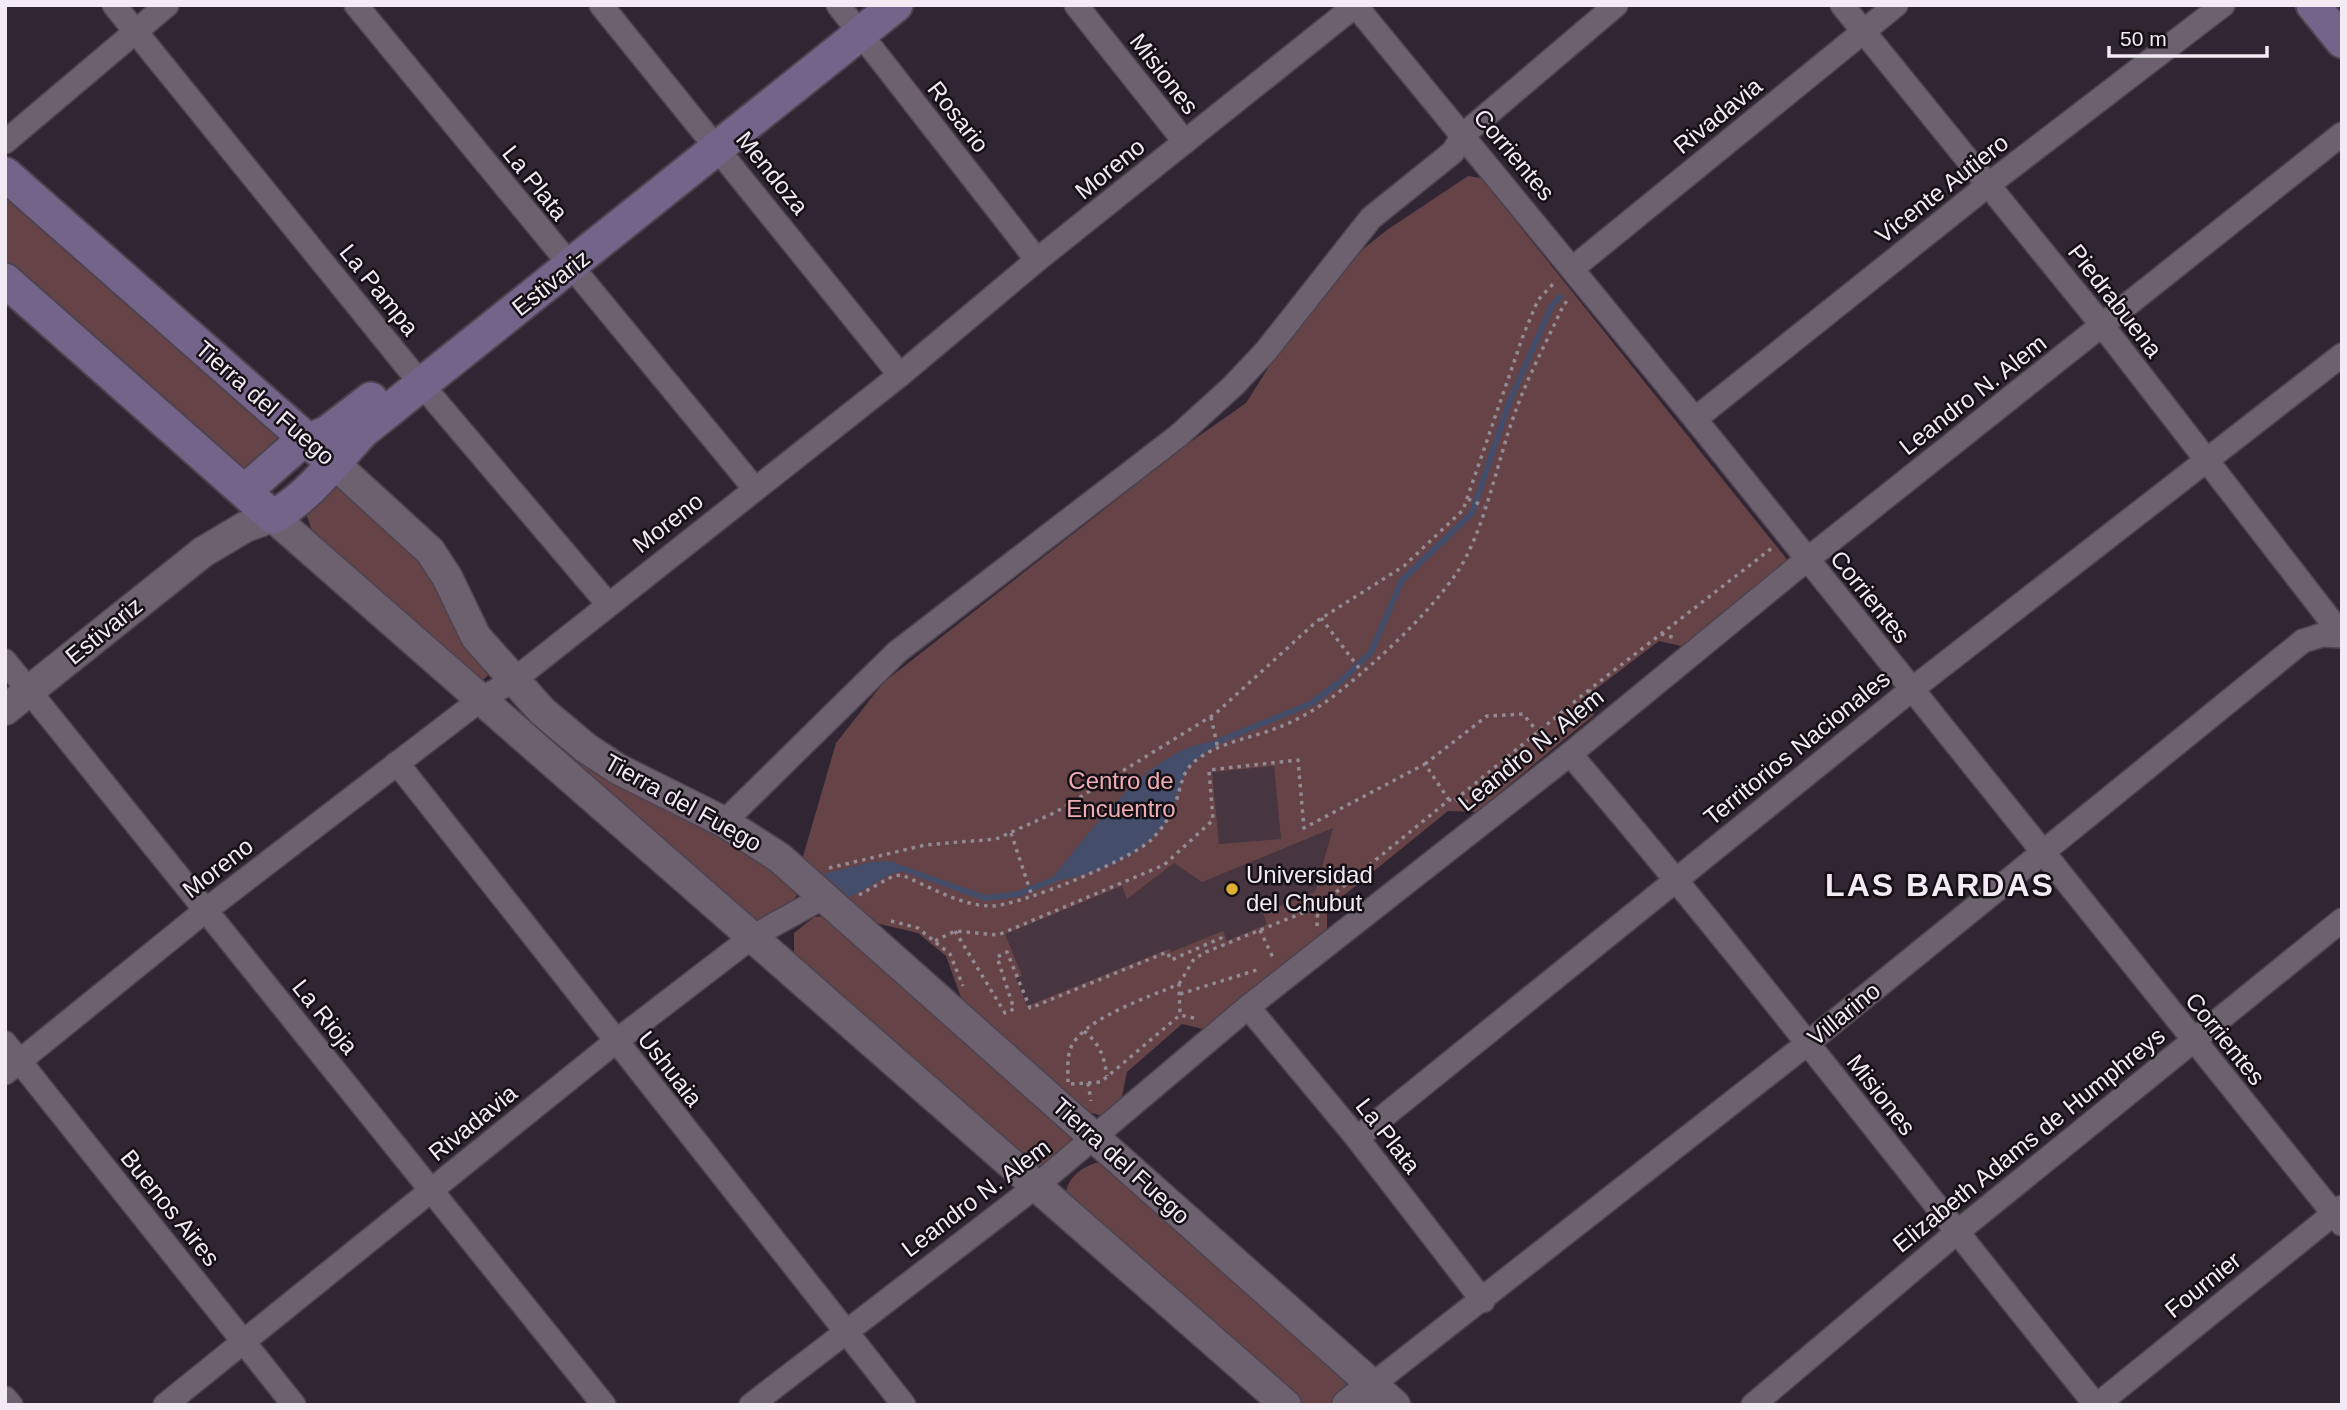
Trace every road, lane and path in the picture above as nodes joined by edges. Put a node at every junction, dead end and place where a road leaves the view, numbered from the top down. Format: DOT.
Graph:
graph roads {
  1 [pos="114,5"];
  2 [pos="167,5"];
  3 [pos="356,5"];
  4 [pos="601,5"];
  5 [pos="896,5"];
  6 [pos="1076,5"];
  7 [pos="1355,5"];
  8 [pos="1616,5"];
  9 [pos="1842,5"];
  10 [pos="1896,5"];
  11 [pos="2223,5"];
  12 [pos="2313,5"];
  13 [pos="852,15"];
  14 [pos="134,32"];
  15 [pos="1864,32"];
  16 [pos="2342,41"];
  17 [pos="2342,134"];
  18 [pos="1463,135"];
  19 [pos="712,140"];
  20 [pos="5,142"];
  21 [pos="1185,142"];
  22 [pos="5,174"];
  23 [pos="1988,185"];
  24 [pos="564,260"];
  25 [pos="1037,260"];
  26 [pos="1580,276"];
  27 [pos="5,279"];
  28 [pos="2102,326"];
  29 [pos="2342,355"];
  30 [pos="900,374"];
  31 [pos="416,377"];
  32 [pos="1695,419"];
  33 [pos="307,440"];
  34 [pos="2205,460"];
  35 [pos="335,464"];
  36 [pos="755,489"];
  37 [pos="245,491"];
  38 [pos="1468,499"];
  39 [pos="1484,506"];
  40 [pos="274,517"];
  41 [pos="1787,536"];
  42 [pos="202,552"];
  43 [pos="1806,560"];
  44 [pos="608,604"];
  45 [pos="1321,618"];
  46 [pos="2342,635"];
  47 [pos="5,662"];
  48 [pos="1361,671"];
  49 [pos="514,680"];
  50 [pos="1590,689"];
  51 [pos="1911,690"];
  52 [pos="29,691"];
  53 [pos="480,700"];
  54 [pos="5,710"];
  55 [pos="1590,714"];
  56 [pos="1210,717"];
  57 [pos="1538,732"];
  58 [pos="1218,748"];
  59 [pos="1570,754"];
  60 [pos="397,763"];
  61 [pos="1425,764"];
  62 [pos="1452,800"];
  63 [pos="1480,802"];
  64 [pos="724,822"];
  65 [pos="1011,834"];
  66 [pos="2041,853"];
  67 [pos="800,876"];
  68 [pos="1678,880"];
  69 [pos="1032,896"];
  70 [pos="830,903"];
  71 [pos="1318,907"];
  72 [pos="206,910"];
  73 [pos="886,920"];
  74 [pos="2342,920"];
  75 [pos="1260,930"];
  76 [pos="1317,930"];
  77 [pos="955,931"];
  78 [pos="752,937"];
  79 [pos="934,941"];
  80 [pos="1224,945"];
  81 [pos="1266,972"];
  82 [pos="1256,980"];
  83 [pos="1179,984"];
  84 [pos="964,991"];
  85 [pos="1179,994"];
  86 [pos="1248,1007"];
  87 [pos="1180,1015"];
  88 [pos="1205,1021"];
  89 [pos="1084,1031"];
  90 [pos="2192,1041"];
  91 [pos="615,1042"];
  92 [pos="1808,1044"];
  93 [pos="10,1059"];
  94 [pos="1107,1076"];
  95 [pos="1068,1084"];
  96 [pos="1061,1086"];
  97 [pos="1096,1138"];
  98 [pos="1357,1138"];
  99 [pos="1035,1187"];
  100 [pos="431,1191"];
  101 [pos="2339,1215"];
  102 [pos="1956,1233"];
  103 [pos="1483,1301"];
  104 [pos="844,1331"];
  105 [pos="243,1342"];
  106 [pos="1372,1385"];
  107 [pos="5,1398"];
  108 [pos="11,1405"];
  109 [pos="165,1405"];
  110 [pos="293,1405"];
  111 [pos="604,1405"];
  112 [pos="751,1405"];
  113 [pos="904,1405"];
  114 [pos="1286,1405"];
  115 [pos="1347,1405"];
  116 [pos="1395,1405"];
  117 [pos="1753,1405"];
  118 [pos="2096,1405"];
  1 -- 14 [label="street, La Pampa"];
  2 -- 14 [label="street"];
  3 -- 24 [label="street, La Plata"];
  4 -- 19 [label="street, Mendoza"];
  5 -- 13 [label="main road, Estivariz"];
  6 -- 21 [label="street, Misiones"];
  7 -- 18 [label="street, Corrientes"];
  7 -- 21 [label="street, Moreno"];
  8 -- 18 [label="street"];
  9 -- 15 [label="street, Piedrabuena"];
  10 -- 15 [label="street, Rivadavia"];
  11 -- 23 [label="street, Vicente Autiero"];
  12 -- 16 [label="main road"];
  13 -- 19 [label="main road, Estivariz"];
  13 -- 25 [label="street, Rosario"];
  14 -- 20 [label="street"];
  14 -- 31 [label="street, La Pampa"];
  15 -- 23 [label="street, Piedrabuena"];
  15 -- 26 [label="street, Rivadavia"];
  17 -- 28 [label="street, Leandro N. Alem"];
  18 -- 26 [label="street, Corrientes"];
  18 -- 64 [label="street"];
  19 -- 24 [label="main road, Estivariz"];
  19 -- 30 [label="street, Mendoza"];
  21 -- 25 [label="street, Moreno"];
  22 -- 33 [label="main road, Tierra del Fuego"];
  23 -- 28 [label="street, Piedrabuena"];
  23 -- 32 [label="street, Vicente Autiero"];
  24 -- 31 [label="main road, Estivariz"];
  24 -- 36 [label="street, La Plata"];
  25 -- 30 [label="street, Moreno"];
  26 -- 32 [label="street, Corrientes"];
  26 -- 38 [label="path"];
  26 -- 39 [label="path"];
  27 -- 37 [label="main road, Tierra del Fuego"];
  28 -- 34 [label="street, Piedrabuena"];
  28 -- 43 [label="street, Leandro N. Alem"];
  29 -- 34 [label="street, Territorios Nacionales"];
  30 -- 36 [label="street, Moreno"];
  31 -- 33 [label="main road, Estivariz"];
  31 -- 35 [label="main road, Estivariz"];
  31 -- 44 [label="street, La Pampa"];
  32 -- 41 [label="street, Corrientes"];
  33 -- 35 [label="main road, Tierra del Fuego"];
  33 -- 37 [label="main road, Estivariz"];
  34 -- 46 [label="street, Piedrabuena"];
  34 -- 51 [label="street, Territorios Nacionales"];
  35 -- 40 [label="main road, Estivariz"];
  35 -- 49 [label="street, Tierra del Fuego"];
  36 -- 44 [label="street, Moreno"];
  37 -- 40 [label="main road, Tierra del Fuego"];
  37 -- 42 [label="street, Estivariz"];
  38 -- 39 [label="path"];
  38 -- 45 [label="path"];
  39 -- 48 [label="path"];
  40 -- 42 [label="street, Estivariz"];
  40 -- 53 [label="street, Tierra del Fuego"];
  41 -- 43 [label="street, Corrientes"];
  41 -- 50 [label="path"];
  42 -- 52 [label="street, Estivariz"];
  43 -- 51 [label="street, Corrientes"];
  43 -- 59 [label="street, Leandro N. Alem"];
  44 -- 49 [label="street, Moreno"];
  45 -- 48 [label="path"];
  45 -- 56 [label="path"];
  46 -- 66 [label="street, Villarino"];
  47 -- 52 [label="street, La Rioja"];
  48 -- 58 [label="path"];
  49 -- 53 [label="street, Moreno"];
  49 -- 64 [label="street, Tierra del Fuego"];
  50 -- 55 [label="path"];
  50 -- 57 [label="path"];
  51 -- 66 [label="street, Corrientes"];
  51 -- 68 [label="street, Territorios Nacionales"];
  52 -- 54 [label="street, Estivariz"];
  52 -- 72 [label="street, La Rioja"];
  53 -- 60 [label="street, Moreno"];
  53 -- 78 [label="street, Tierra del Fuego"];
  56 -- 58 [label="path"];
  56 -- 65 [label="path"];
  57 -- 61 [label="path"];
  57 -- 62 [label="path"];
  58 -- 69 [label="path"];
  59 -- 68 [label="street, Misiones"];
  59 -- 86 [label="street, Leandro N. Alem"];
  60 -- 72 [label="street, Moreno"];
  60 -- 91 [label="street, Ushuaia"];
  61 -- 62 [label="path"];
  61 -- 77 [label="path"];
  62 -- 63 [label="path"];
  62 -- 71 [label="path"];
  64 -- 67 [label="street, Tierra del Fuego"];
  65 -- 67 [label="path"];
  65 -- 69 [label="path"];
  66 -- 90 [label="street, Corrientes"];
  66 -- 92 [label="street, Villarino"];
  67 -- 70 [label="street, Tierra del Fuego"];
  68 -- 92 [label="street, Misiones"];
  68 -- 98 [label="street, Territorios Nacionales"];
  69 -- 70 [label="path"];
  70 -- 78 [label="street, Rivadavia"];
  70 -- 97 [label="street, Tierra del Fuego"];
  71 -- 75 [label="path"];
  71 -- 76 [label="path"];
  72 -- 93 [label="street, Moreno"];
  72 -- 100 [label="street, La Rioja"];
  73 -- 79 [label="path"];
  74 -- 90 [label="street, Elizabeth Adams de Humphreys"];
  75 -- 80 [label="path"];
  75 -- 85 [label="path"];
  77 -- 79 [label="path"];
  77 -- 80 [label="path"];
  78 -- 91 [label="street, Rivadavia"];
  78 -- 99 [label="street, Tierra del Fuego"];
  79 -- 84 [label="path"];
  80 -- 83 [label="path"];
  81 -- 82 [label="path"];
  83 -- 85 [label="path"];
  83 -- 89 [label="path"];
  85 -- 87 [label="path"];
  86 -- 97 [label="street, Leandro N. Alem"];
  86 -- 98 [label="street, La Plata"];
  87 -- 88 [label="path"];
  87 -- 94 [label="path"];
  89 -- 94 [label="path"];
  89 -- 95 [label="path"];
  90 -- 101 [label="street, Corrientes"];
  90 -- 102 [label="street, Elizabeth Adams de Humphreys"];
  91 -- 100 [label="street, Rivadavia"];
  91 -- 104 [label="street, Ushuaia"];
  92 -- 102 [label="street, Misiones"];
  92 -- 103 [label="street, Villarino"];
  93 -- 105 [label="street, Buenos Aires"];
  94 -- 95 [label="path"];
  95 -- 96 [label="path"];
  97 -- 99 [label="street, Leandro N. Alem"];
  97 -- 106 [label="street, Tierra del Fuego"];
  98 -- 103 [label="street, La Plata"];
  99 -- 104 [label="street, Leandro N. Alem"];
  99 -- 114 [label="street, Tierra del Fuego"];
  100 -- 105 [label="street, Rivadavia"];
  100 -- 111 [label="street, La Rioja"];
  101 -- 118 [label="street, Fournier"];
  102 -- 117 [label="street, Elizabeth Adams de Humphreys"];
  102 -- 118 [label="street, Misiones"];
  103 -- 106 [label="street, Villarino"];
  104 -- 112 [label="street, Leandro N. Alem"];
  104 -- 113 [label="street, Ushuaia"];
  105 -- 109 [label="street, Rivadavia"];
  105 -- 110 [label="street, Buenos Aires"];
  106 -- 115 [label="street, Villarino"];
  106 -- 116 [label="street, Tierra del Fuego"];
  107 -- 108 [label="street"];
}
